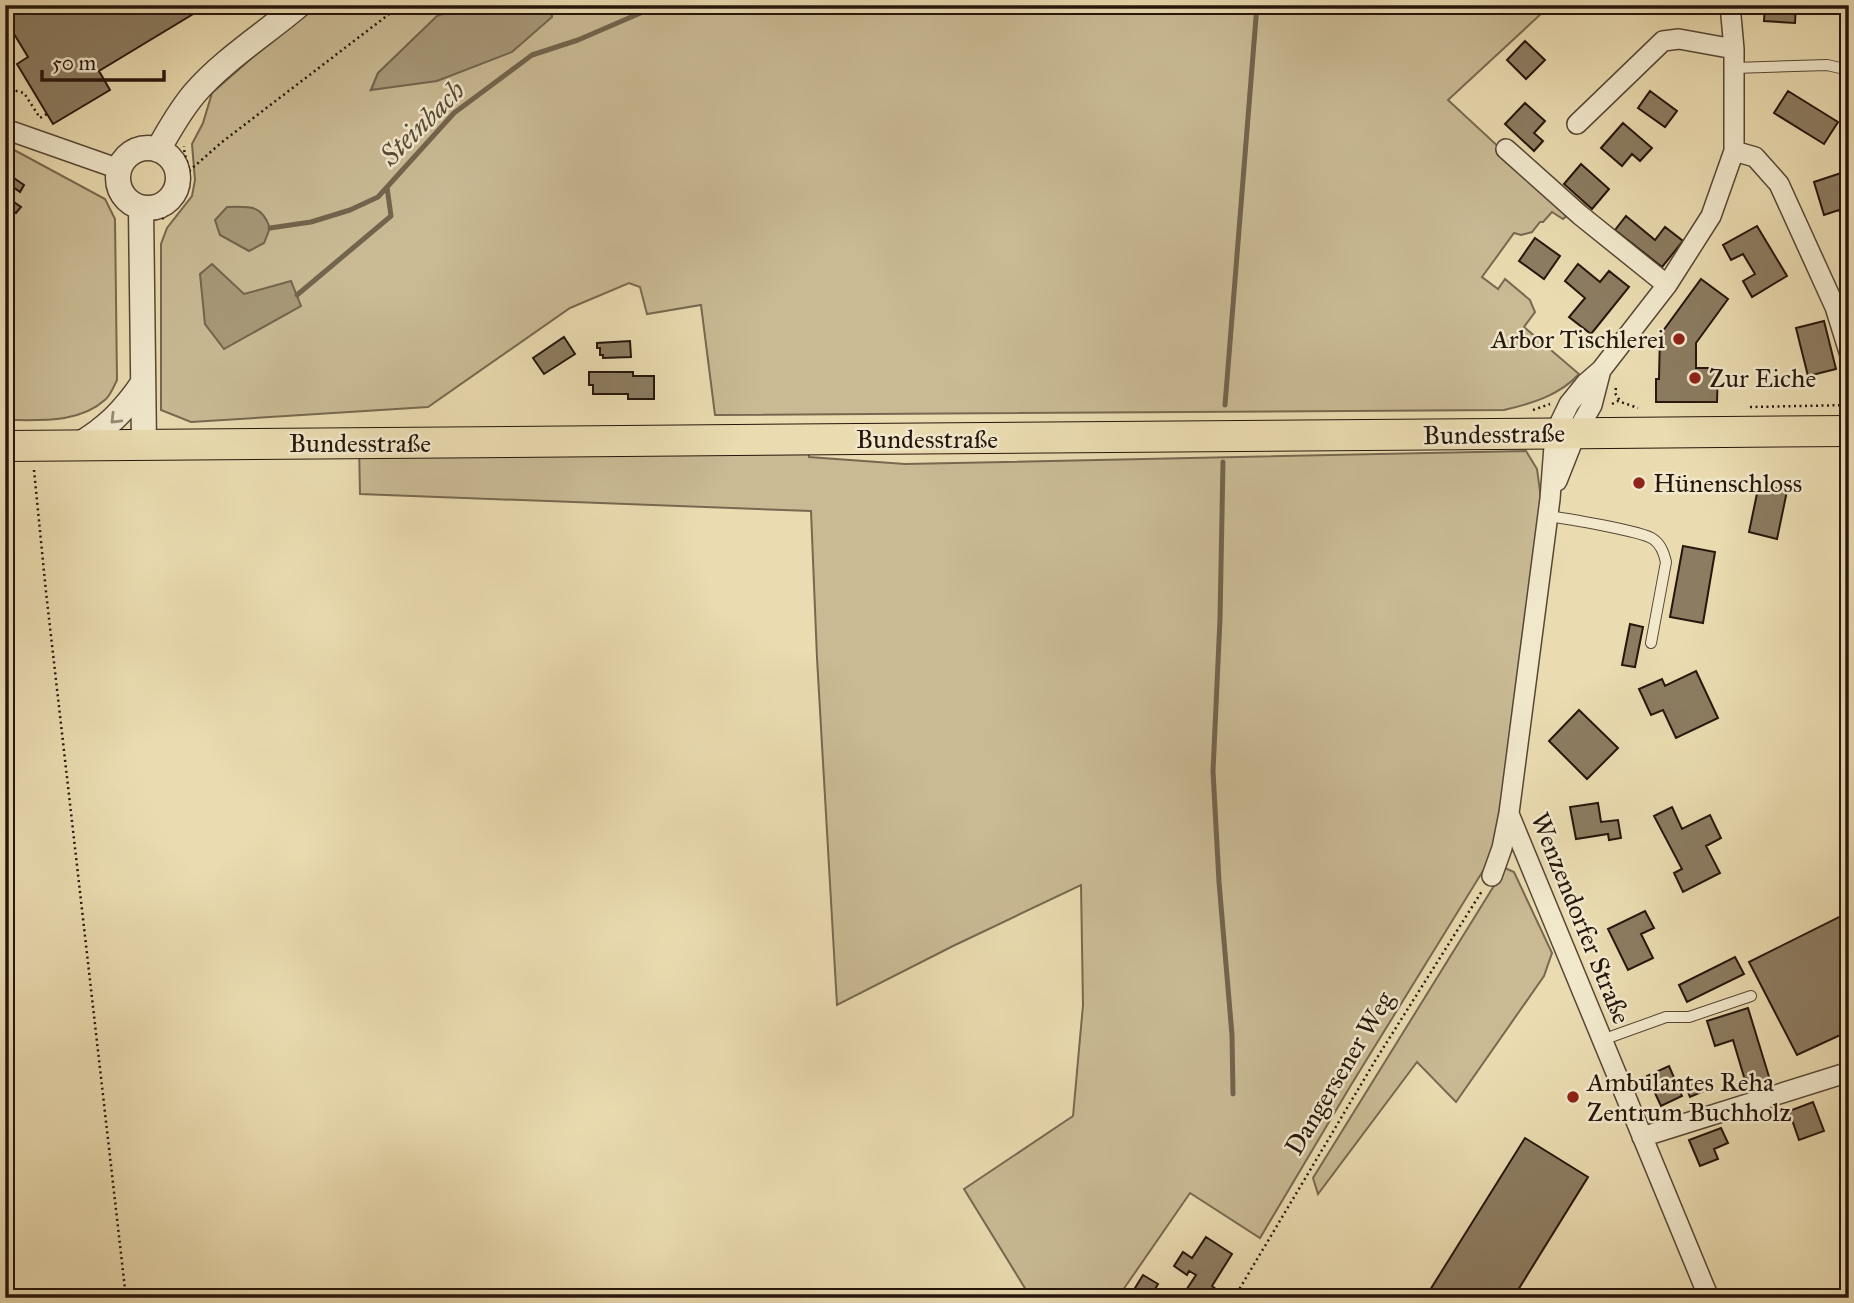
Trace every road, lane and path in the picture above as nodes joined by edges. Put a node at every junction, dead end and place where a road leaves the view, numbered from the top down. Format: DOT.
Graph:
graph roads {
  1 [pos="299,5"];
  2 [pos="401,5"];
  3 [pos="1730,5"];
  4 [pos="1734,59"];
  5 [pos="1849,70"];
  6 [pos="5,88"];
  7 [pos="47,114"];
  8 [pos="1577,124"];
  9 [pos="5,130"];
  10 [pos="158,149"];
  11 [pos="1506,149"];
  12 [pos="1734,151"];
  13 [pos="118,169"];
  14 [pos="189,171"];
  15 [pos="141,208"];
  16 [pos="1667,285"];
  17 [pos="1849,352"];
  18 [pos="143,383"];
  19 [pos="1849,431"];
  20 [pos="1566,433"];
  21 [pos="144,444"];
  22 [pos="18,445"];
  23 [pos="78,445"];
  24 [pos="1549,508"];
  25 [pos="1651,643"];
  26 [pos="1509,813"];
  27 [pos="1488,882"];
  28 [pos="1751,996"];
  29 [pos="1602,1040"];
  30 [pos="1849,1072"];
  31 [pos="1642,1137"];
  32 [pos="127,1298"];
  33 [pos="1234,1298"];
  34 [pos="1709,1298"];
  1 -- 10 [label="street"];
  2 -- 14 [label="path"];
  3 -- 4 [label="street"];
  4 -- 5 [label="lane"];
  4 -- 8 [label="street"];
  4 -- 12 [label="street"];
  6 -- 7 [label="path"];
  9 -- 13 [label="street"];
  10 -- 13 [label="street"];
  10 -- 15 [label="street"];
  11 -- 16 [label="street"];
  12 -- 16 [label="street"];
  12 -- 17 [label="street"];
  13 -- 15 [label="street"];
  15 -- 18 [label="street"];
  16 -- 20 [label="street"];
  18 -- 21 [label="street"];
  18 -- 23 [label="street, one-way"];
  19 -- 20 [label="main road, Bundesstraße"];
  20 -- 21 [label="main road, Bundesstraße"];
  20 -- 24 [label="street, Wenzendorfer Straße"];
  21 -- 23 [label="main road, Bundesstraße"];
  22 -- 23 [label="main road, Bundesstraße"];
  22 -- 32 [label="path"];
  24 -- 25 [label="lane"];
  24 -- 26 [label="street, Wenzendorfer Straße"];
  26 -- 27 [label="street"];
  26 -- 29 [label="street, Wenzendorfer Straße"];
  27 -- 33 [label="path, Dangersener Weg"];
  28 -- 29 [label="lane"];
  29 -- 31 [label="street, Wenzendorfer Straße"];
  30 -- 31 [label="street"];
  31 -- 34 [label="street, Wenzendorfer Straße"];
}
